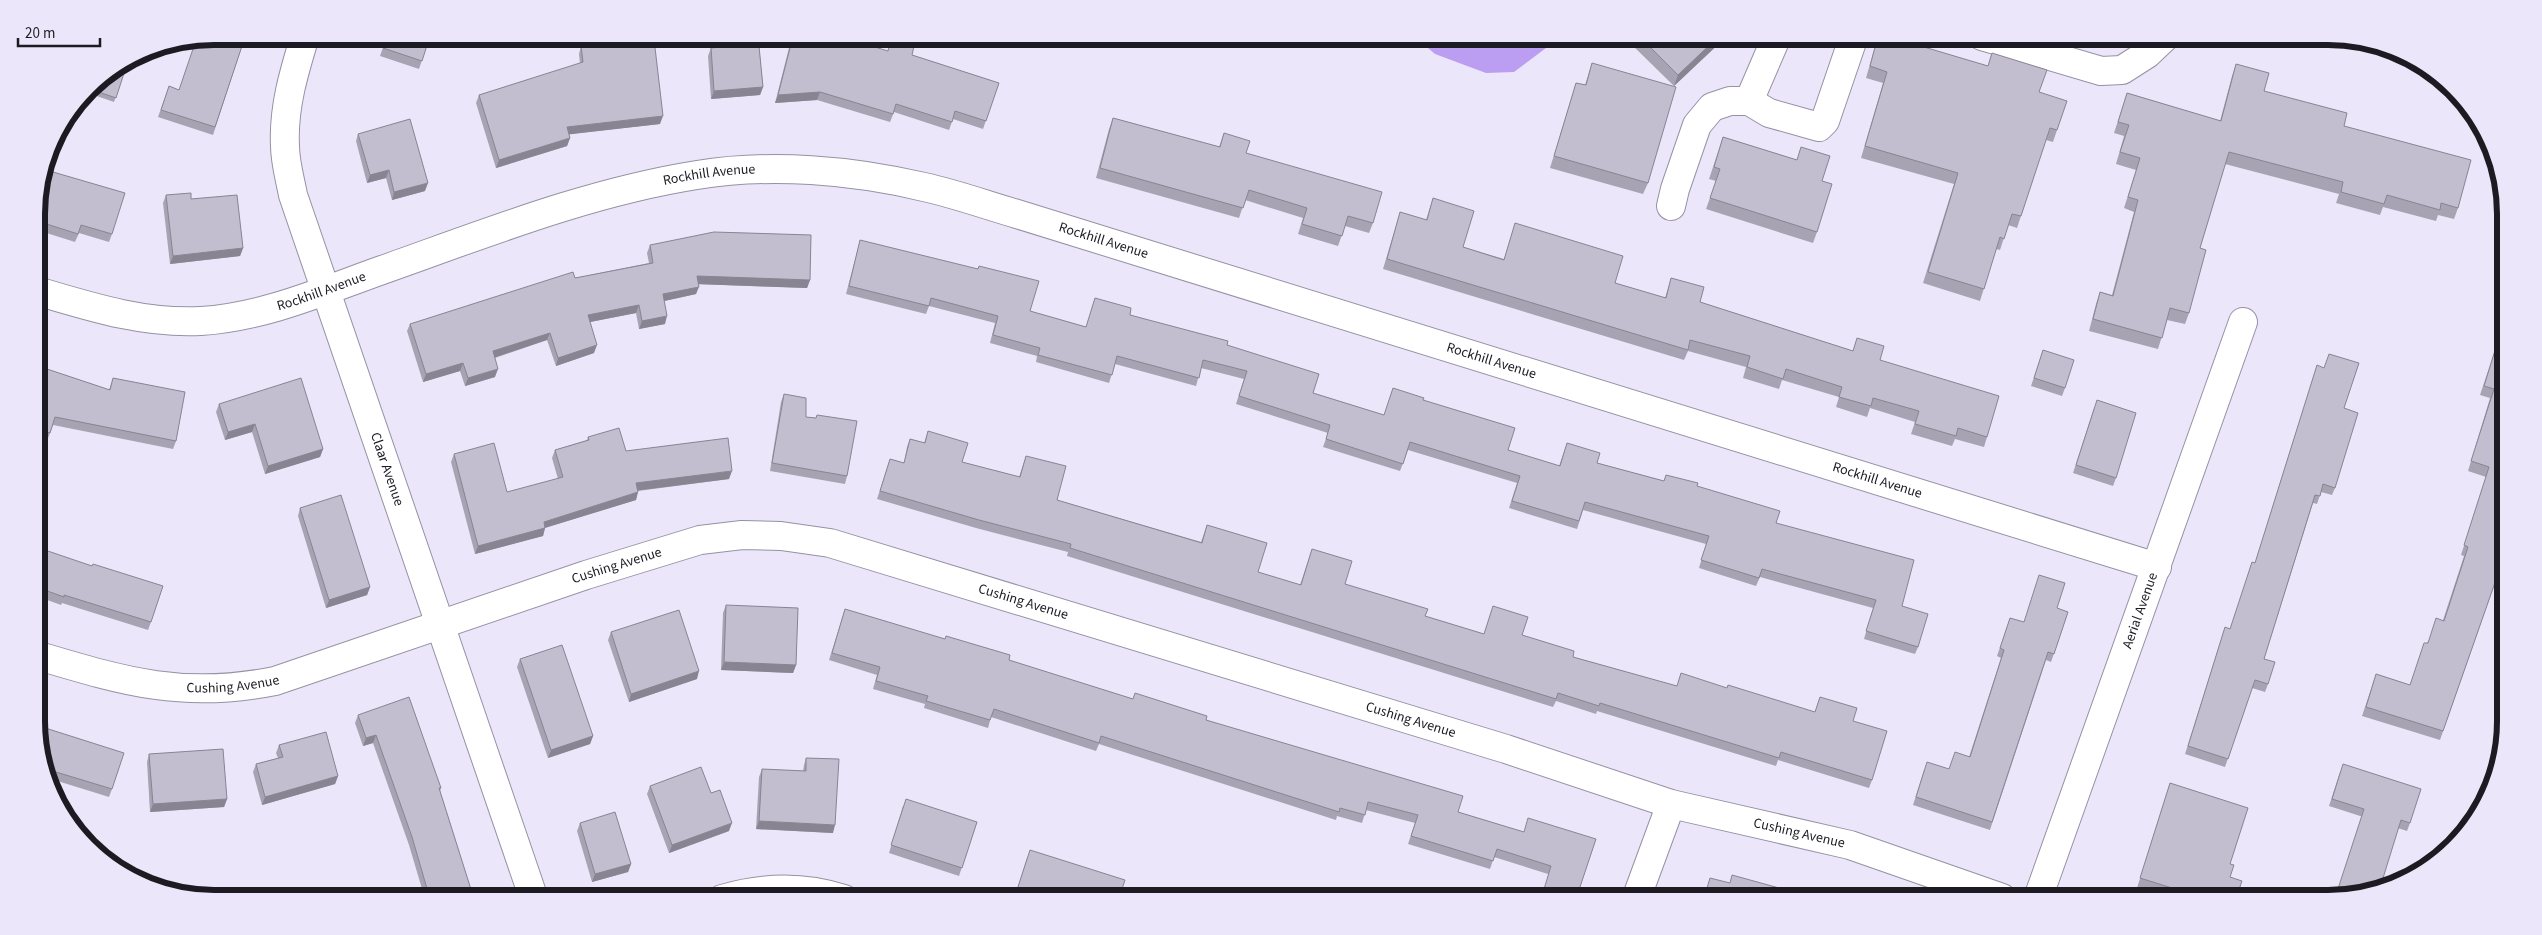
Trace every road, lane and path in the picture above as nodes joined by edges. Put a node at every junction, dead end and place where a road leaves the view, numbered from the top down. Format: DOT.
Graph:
graph roads {
  1 [pos="302,45"];
  2 [pos="1773,45"];
  3 [pos="1851,45"];
  4 [pos="2018,45"];
  5 [pos="2156,45"];
  6 [pos="1749,101"];
  7 [pos="1671,206"];
  8 [pos="324,291"];
  9 [pos="45,293"];
  10 [pos="2243,322"];
  11 [pos="2157,567"];
  12 [pos="440,626"];
  13 [pos="45,658"];
  14 [pos="1671,804"];
  15 [pos="531,890"];
  16 [pos="770,890"];
  17 [pos="792,890"];
  18 [pos="1639,890"];
  19 [pos="1979,890"];
  20 [pos="2041,890"];
  1 -- 8 [label="street, Claar Avenue"];
  2 -- 6 [label="street"];
  3 -- 6 [label="street"];
  4 -- 5 [label="street"];
  6 -- 7 [label="street"];
  8 -- 9 [label="street, Rockhill Avenue"];
  8 -- 11 [label="street, Rockhill Avenue"];
  8 -- 12 [label="street, Claar Avenue"];
  10 -- 11 [label="street, Aerial Avenue"];
  11 -- 20 [label="street, Aerial Avenue"];
  12 -- 13 [label="street, Cushing Avenue"];
  12 -- 14 [label="street, Cushing Avenue"];
  12 -- 15 [label="street, Claar Avenue"];
  14 -- 18 [label="street"];
  14 -- 19 [label="street, Cushing Avenue"];
  16 -- 17 [label="street"];
}
